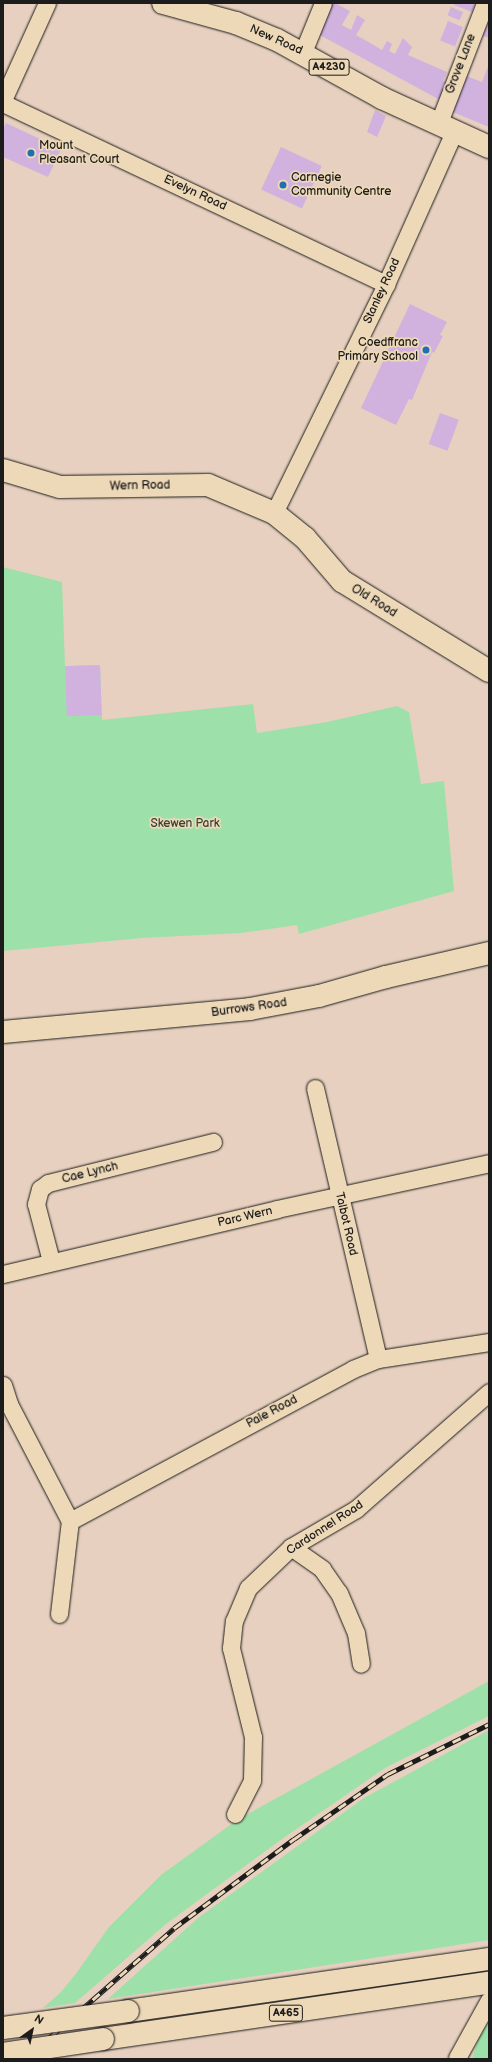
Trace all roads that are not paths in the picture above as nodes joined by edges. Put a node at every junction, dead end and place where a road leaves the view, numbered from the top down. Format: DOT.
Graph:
graph roads {
  1 [pos="47,3"];
  2 [pos="163,3"];
  3 [pos="322,3"];
  4 [pos="485,3"];
  5 [pos="303,52"];
  6 [pos="3,102"];
  7 [pos="446,129"];
  8 [pos="489,147"];
  9 [pos="386,284"];
  10 [pos="3,470"];
  11 [pos="274,513"];
  12 [pos="489,671"];
  13 [pos="489,952"];
  14 [pos="3,1032"];
  15 [pos="315,1088"];
  16 [pos="213,1142"];
  17 [pos="489,1163"];
  18 [pos="339,1196"];
  19 [pos="51,1261"];
  20 [pos="3,1274"];
  21 [pos="489,1342"];
  22 [pos="378,1359"];
  23 [pos="3,1385"];
  24 [pos="489,1392"];
  25 [pos="6,1405"];
  26 [pos="70,1522"];
  27 [pos="291,1547"];
  28 [pos="59,1614"];
  29 [pos="361,1664"];
  30 [pos="235,1814"];
  31 [pos="488,1959"];
  32 [pos="479,1985"];
  33 [pos="489,2000"];
  34 [pos="3,2028"];
  35 [pos="3,2054"];
  36 [pos="457,2058"];
  1 -- 6 [label="street"];
  2 -- 5 [label="main road, New Road / A4230"];
  3 -- 5 [label="street"];
  4 -- 7 [label="street, Grove Lane"];
  5 -- 7 [label="main road, New Road / A4230"];
  6 -- 9 [label="street, Evelyn Road"];
  7 -- 8 [label="main road, New Road / A4230"];
  7 -- 9 [label="street, Stanley Road"];
  9 -- 11 [label="street, Stanley Road"];
  10 -- 11 [label="main road, Wern Road"];
  11 -- 12 [label="main road, Old Road"];
  13 -- 14 [label="main road, Burrows Road"];
  15 -- 18 [label="street, Talbot Road"];
  16 -- 19 [label="street, Cae Lynch"];
  17 -- 18 [label="street, Parc Wern"];
  18 -- 19 [label="street, Parc Wern"];
  18 -- 22 [label="street, Talbot Road"];
  19 -- 20 [label="street, Parc Wern"];
  21 -- 22 [label="street, Pale Road"];
  22 -- 26 [label="street, Pale Road"];
  23 -- 25 [label="street"];
  24 -- 27 [label="street, Cardonnel Road"];
  25 -- 26 [label="street"];
  26 -- 28 [label="street"];
  27 -- 29 [label="street"];
  27 -- 30 [label="street, Cardonnel Road"];
  31 -- 34 [label="main road, A465, bridge"];
  32 -- 35 [label="main road, A465, bridge"];
  33 -- 36 [label="street"];
}
